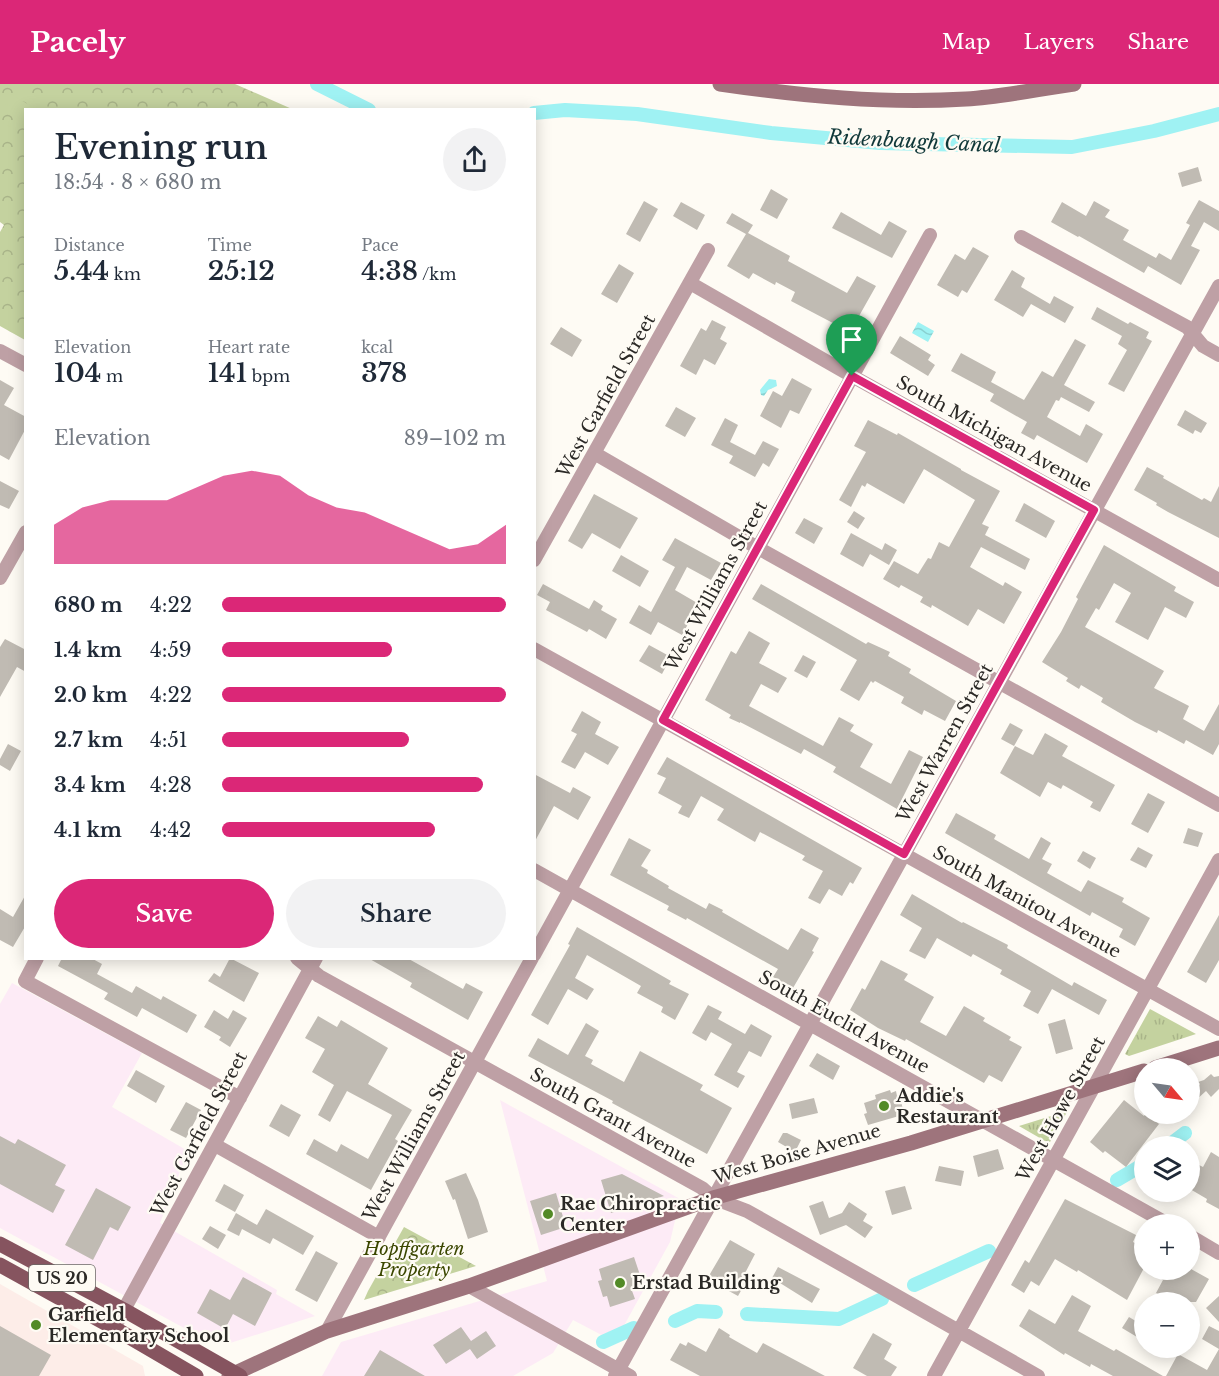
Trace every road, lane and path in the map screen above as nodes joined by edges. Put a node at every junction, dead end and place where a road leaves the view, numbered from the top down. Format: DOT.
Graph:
graph roads {
  1 [pos="720,84"];
  2 [pos="1074,84"];
  3 [pos="811,90"];
  4 [pos="930,235"];
  5 [pos="1021,237"];
  6 [pos="708,249"];
  7 [pos="690,283"];
  8 [pos="1219,286"];
  9 [pos="1192,334"];
  10 [pos="0,351"];
  11 [pos="1219,355"];
  12 [pos="24,364"];
  13 [pos="852,376"];
  14 [pos="594,453"];
  15 [pos="1094,510"];
  16 [pos="24,536"];
  17 [pos="758,548"];
  18 [pos="536,556"];
  19 [pos="0,578"];
  20 [pos="1219,580"];
  21 [pos="536,650"];
  22 [pos="999,682"];
  23 [pos="663,720"];
  24 [pos="1219,805"];
  25 [pos="904,854"];
  26 [pos="1219,860"];
  27 [pos="536,871"];
  28 [pos="570,890"];
  29 [pos="536,952"];
  30 [pos="36,960"];
  31 [pos="531,960"];
  32 [pos="313,964"];
  33 [pos="1148,990"];
  34 [pos="810,1024"];
  35 [pos="1219,1029"];
  36 [pos="1219,1048"];
  37 [pos="1187,1058"];
  38 [pos="475,1062"];
  39 [pos="1134,1074"];
  40 [pos="1093,1088"];
  41 [pos="240,1098"];
  42 [pos="983,1119"];
  43 [pos="215,1145"];
  44 [pos="1054,1160"];
  45 [pos="714,1198"];
  46 [pos="1150,1214"];
  47 [pos="379,1237"];
  48 [pos="1200,1242"];
  49 [pos="0,1244"];
  50 [pos="1219,1253"];
  51 [pos="0,1265"];
  52 [pos="469,1286"];
  53 [pos="124,1310"];
  54 [pos="114,1328"];
  55 [pos="327,1331"];
  56 [pos="959,1332"];
  57 [pos="621,1374"];
  58 [pos="235,1375"];
  59 [pos="196,1376"];
  60 [pos="934,1376"];
  61 [pos="1038,1376"];
  1 -- 3 [label="street"];
  2 -- 3 [label="street"];
  4 -- 13 [label="street, West Williams Street"];
  5 -- 9 [label="street"];
  6 -- 7 [label="street, West Garfield Street"];
  7 -- 13 [label="street, South Michigan Avenue"];
  7 -- 14 [label="street, West Garfield Street"];
  8 -- 9 [label="street, West Warren Street"];
  9 -- 11 [label="street"];
  9 -- 15 [label="street, West Warren Street"];
  10 -- 12 [label="street"];
  13 -- 15 [label="street, South Michigan Avenue"];
  13 -- 17 [label="street, West Williams Street"];
  14 -- 17 [label="street"];
  14 -- 18 [label="street, West Garfield Street"];
  15 -- 20 [label="street, South Michigan Avenue"];
  15 -- 22 [label="street, West Warren Street"];
  16 -- 19 [label="street"];
  17 -- 22 [label="street"];
  17 -- 23 [label="street, West Williams Street"];
  21 -- 23 [label="street, South Manitou Avenue"];
  22 -- 24 [label="street"];
  22 -- 25 [label="street, West Warren Street"];
  23 -- 25 [label="street, South Manitou Avenue"];
  23 -- 28 [label="street, West Williams Street"];
  25 -- 33 [label="street, South Manitou Avenue"];
  25 -- 34 [label="street, West Warren Street"];
  26 -- 33 [label="street, West Howe Street"];
  27 -- 28 [label="street, South Euclid Avenue"];
  28 -- 29 [label="street, West Williams Street"];
  28 -- 34 [label="street, South Euclid Avenue"];
  30 -- 41 [label="street"];
  31 -- 38 [label="street, West Williams Street"];
  32 -- 38 [label="street, South Grant Avenue"];
  32 -- 41 [label="street, West Garfield Street"];
  33 -- 35 [label="street, South Manitou Avenue"];
  33 -- 40 [label="street, West Howe Street"];
  34 -- 42 [label="street, South Euclid Avenue"];
  34 -- 45 [label="street, West Warren Street"];
  36 -- 37 [label="street"];
  38 -- 45 [label="street, South Grant Avenue"];
  38 -- 47 [label="street, West Williams Street"];
  39 -- 40 [label="street, West Boise Avenue"];
  40 -- 42 [label="street, West Boise Avenue"];
  40 -- 44 [label="street, West Howe Street"];
  41 -- 43 [label="street, West Garfield Street"];
  42 -- 44 [label="street, South Euclid Avenue"];
  42 -- 45 [label="street, West Boise Avenue"];
  43 -- 47 [label="street"];
  43 -- 53 [label="street, West Garfield Street"];
  44 -- 46 [label="street, South Euclid Avenue"];
  44 -- 56 [label="street, West Howe Street"];
  45 -- 52 [label="street, West Boise Avenue"];
  45 -- 56 [label="street, South Grant Avenue"];
  45 -- 57 [label="street, West Warren Street"];
  47 -- 55 [label="street, West Williams Street"];
  48 -- 50 [label="street"];
  49 -- 53 [label="main road, US 20"];
  51 -- 54 [label="main road, US 20"];
  52 -- 55 [label="street, West Boise Avenue"];
  52 -- 57 [label="street"];
  53 -- 54 [label="street, West Garfield Street"];
  53 -- 58 [label="main road, US 20"];
  54 -- 59 [label="main road, US 20"];
  55 -- 58 [label="street, West Boise Avenue"];
  56 -- 60 [label="street, West Howe Street"];
  56 -- 61 [label="street, South Grant Avenue"];
}
